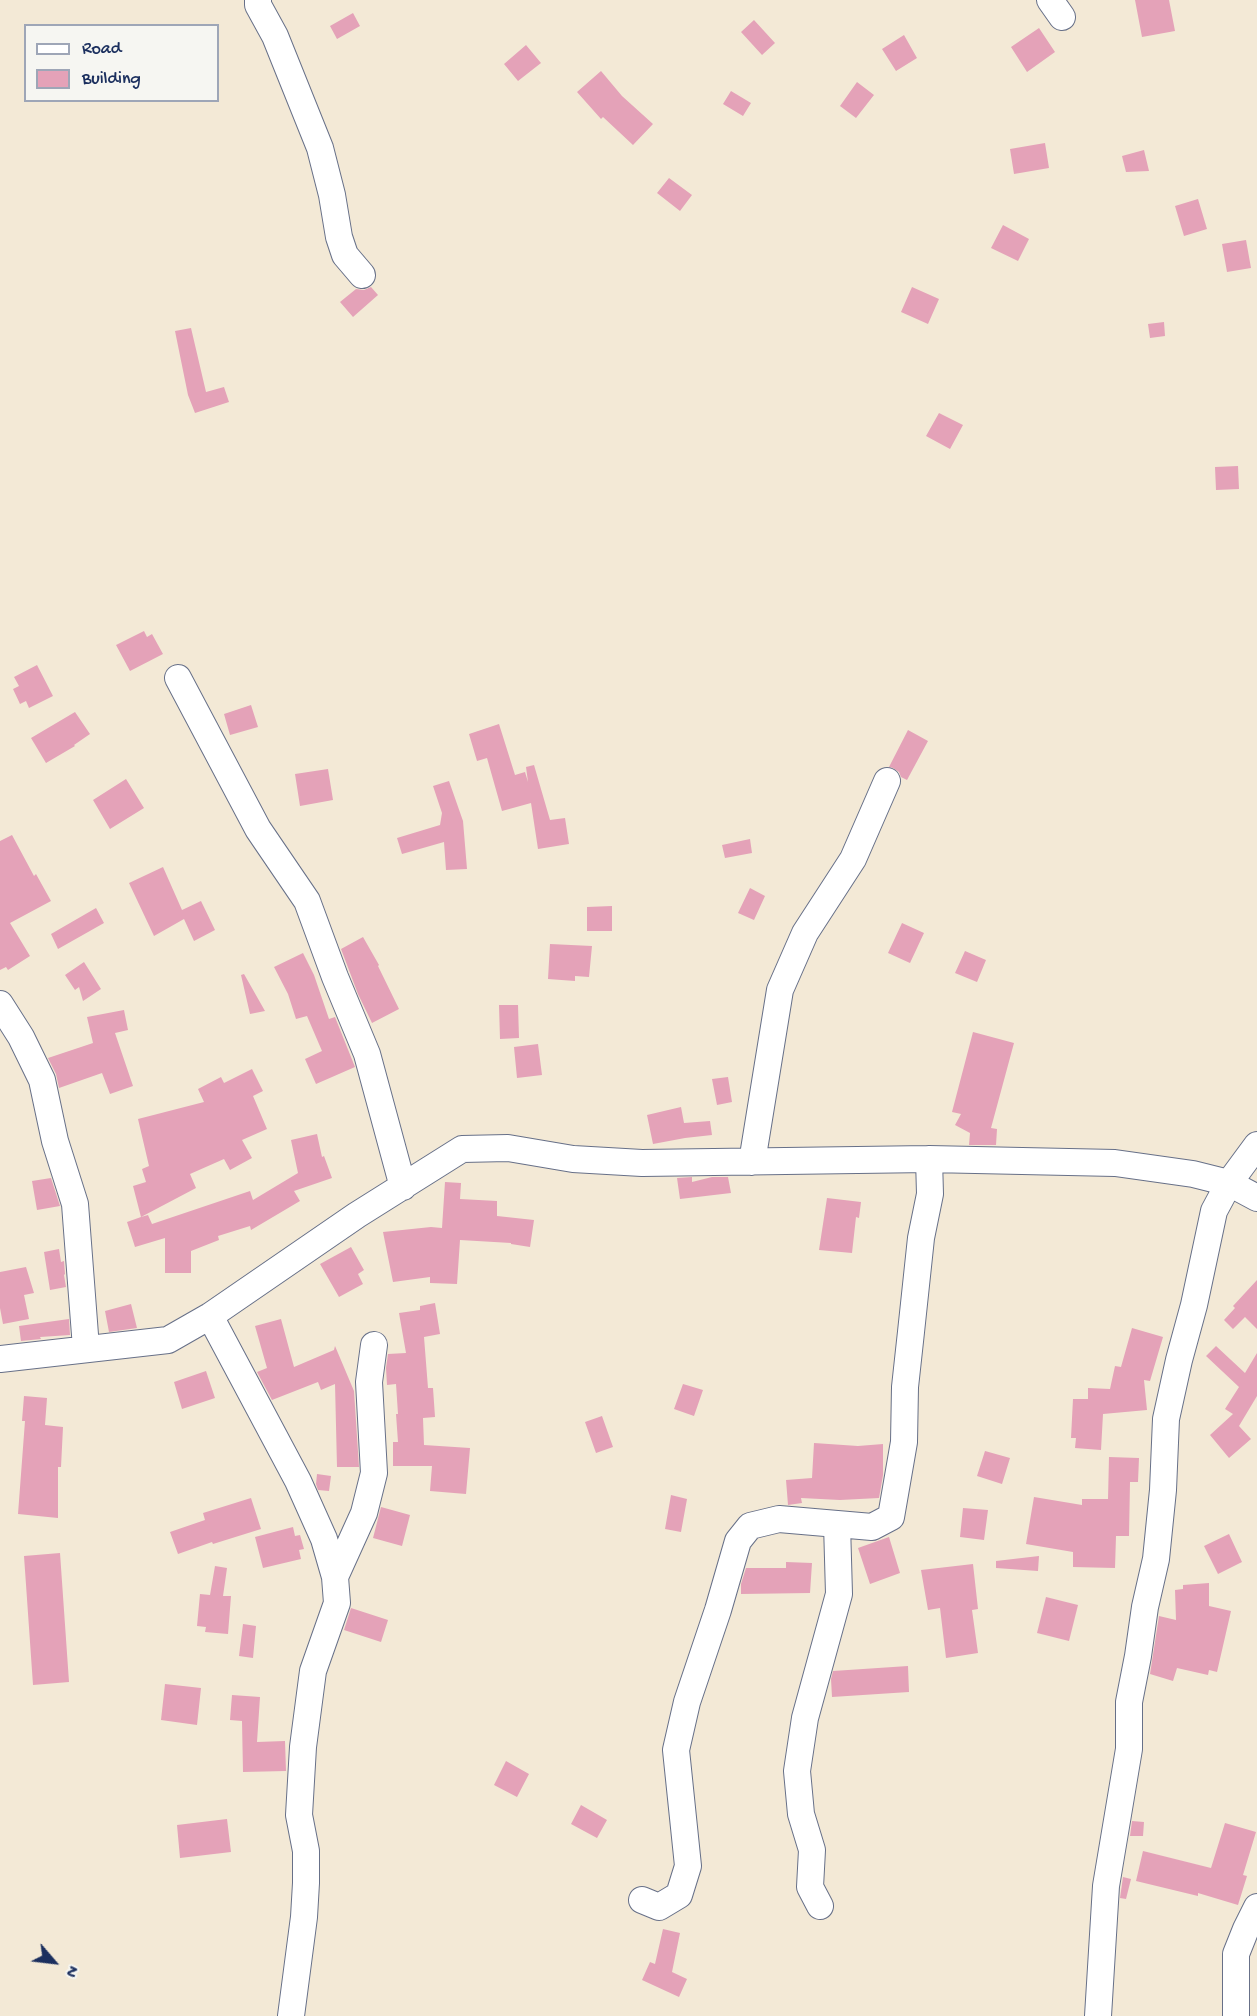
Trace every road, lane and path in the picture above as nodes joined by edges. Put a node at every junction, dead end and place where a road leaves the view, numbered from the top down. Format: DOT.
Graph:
graph roads {
  1 [pos="258,0"];
  2 [pos="362,275"];
  3 [pos="178,678"];
  4 [pos="887,781"];
  5 [pos="0,1004"];
  6 [pos="1257,1145"];
  7 [pos="928,1159"];
  8 [pos="752,1162"];
  9 [pos="1229,1183"];
  10 [pos="403,1187"];
  11 [pos="1257,1198"];
  12 [pos="210,1316"];
  13 [pos="374,1345"];
  14 [pos="87,1348"];
  15 [pos="1,1356"];
  16 [pos="837,1524"];
  17 [pos="335,1577"];
  18 [pos="642,1900"];
  19 [pos="820,1906"];
  20 [pos="1257,1907"];
  21 [pos="291,2016"];
  22 [pos="1098,2016"];
  23 [pos="1236,2016"];
  1 -- 2 [label="street"];
  3 -- 10 [label="street"];
  4 -- 8 [label="street"];
  5 -- 14 [label="street"];
  6 -- 9 [label="street"];
  7 -- 8 [label="street"];
  7 -- 9 [label="street"];
  7 -- 16 [label="street"];
  8 -- 10 [label="street"];
  9 -- 11 [label="street"];
  9 -- 22 [label="street"];
  10 -- 12 [label="street"];
  12 -- 14 [label="street"];
  12 -- 17 [label="street"];
  13 -- 17 [label="street"];
  14 -- 15 [label="street"];
  16 -- 18 [label="street"];
  16 -- 19 [label="street"];
  17 -- 21 [label="street"];
  20 -- 23 [label="street"];
}
